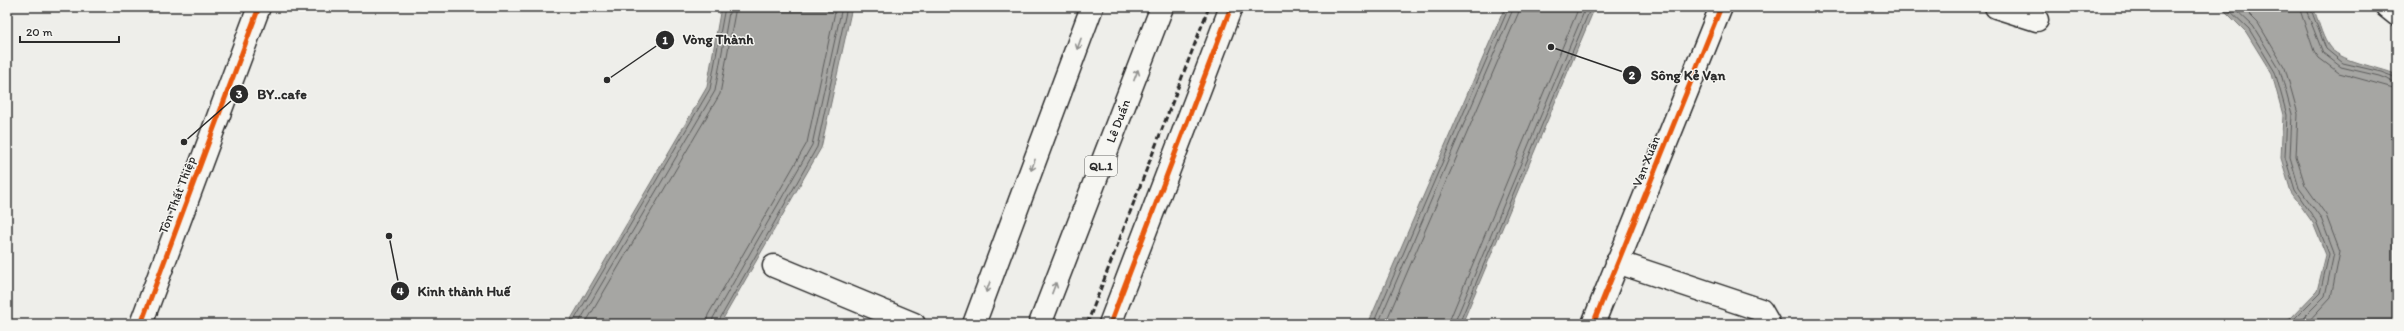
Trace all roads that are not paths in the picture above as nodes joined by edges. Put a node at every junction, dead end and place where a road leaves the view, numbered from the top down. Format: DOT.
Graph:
graph roads {
  1 [pos="259,7"];
  2 [pos="1092,7"];
  3 [pos="1162,7"];
  4 [pos="1231,7"];
  5 [pos="1721,7"];
  6 [pos="1996,7"];
  7 [pos="2387,7"];
  8 [pos="2397,15"];
  9 [pos="2037,20"];
  10 [pos="1617,262"];
  11 [pos="774,266"];
  12 [pos="141,324"];
  13 [pos="914,324"];
  14 [pos="974,324"];
  15 [pos="1040,324"];
  16 [pos="1110,324"];
  17 [pos="1593,324"];
  18 [pos="1769,324"];
  1 -- 12 [label="street, Tôn Thất Thiệp"];
  2 -- 14 [label="street, one-way"];
  15 -- 3 [label="street, Lê Duẩn / QL.1, one-way"];
  4 -- 16 [label="street"];
  5 -- 10 [label="street, Vạn Xuân"];
  6 -- 9 [label="street"];
  7 -- 8 [label="street"];
  10 -- 17 [label="street, Vạn Xuân"];
  10 -- 18 [label="street"];
  11 -- 13 [label="street"];
}
